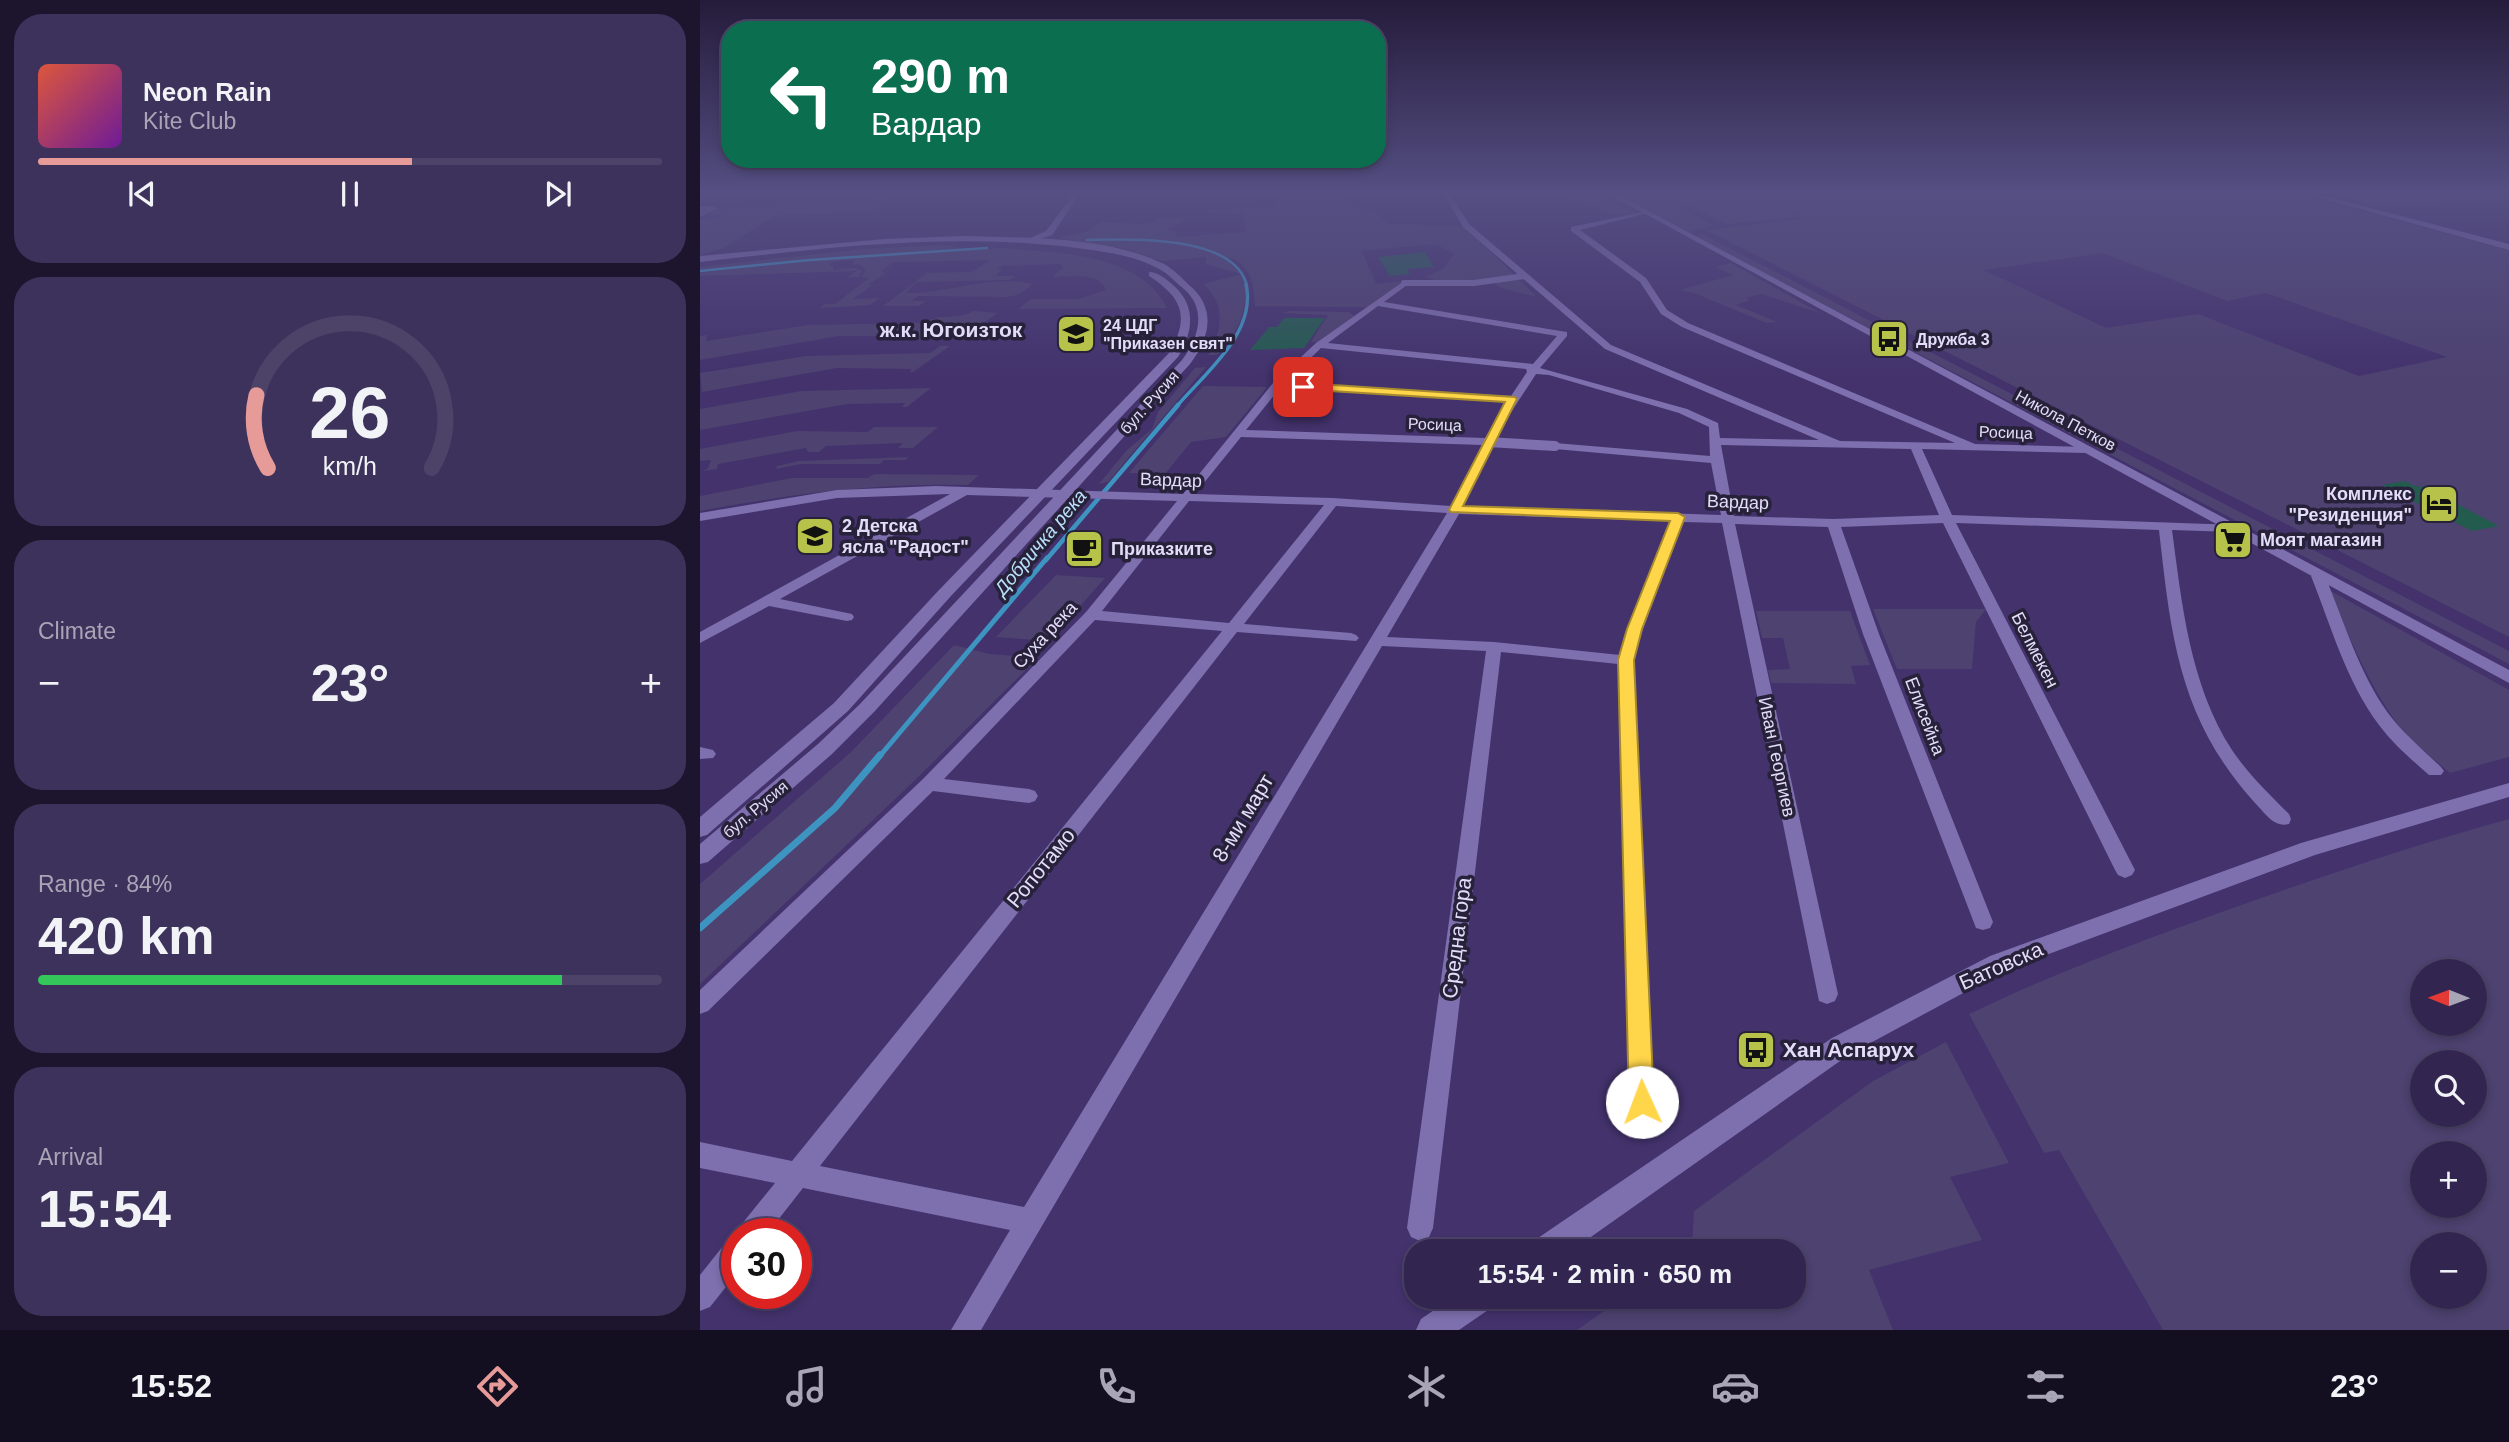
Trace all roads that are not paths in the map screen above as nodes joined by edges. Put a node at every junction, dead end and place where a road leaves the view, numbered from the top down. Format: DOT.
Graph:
graph roads {
  1 [pos="767,254"];
  2 [pos="774,254"];
  3 [pos="1094,254"];
  4 [pos="1122,254"];
  5 [pos="1499,254"];
  6 [pos="1608,254"];
  7 [pos="1724,254"];
  8 [pos="700,261"];
  9 [pos="1524,276"];
  10 [pos="1404,284"];
  11 [pos="1377,303"];
  12 [pos="1319,345"];
  13 [pos="1532,369"];
  14 [pos="1277,385"];
  15 [pos="1512,399"];
  16 [pos="1236,433"];
  17 [pos="1715,441"];
  18 [pos="1488,442"];
  19 [pos="1838,444"];
  20 [pos="1555,446"];
  21 [pos="1914,446"];
  22 [pos="1973,447"];
  23 [pos="2085,450"];
  24 [pos="1716,460"];
  25 [pos="965,491"];
  26 [pos="1042,493"];
  27 [pos="1072,495"];
  28 [pos="1184,498"];
  29 [pos="1333,502"];
  30 [pos="1455,510"];
  31 [pos="700,517"];
  32 [pos="1678,517"];
  33 [pos="1728,519"];
  34 [pos="1947,519"];
  35 [pos="1833,523"];
  36 [pos="2165,526"];
  37 [pos="2232,528"];
  38 [pos="2319,576"];
  39 [pos="766,601"];
  40 [pos="1091,615"];
  41 [pos="847,617"];
  42 [pos="1232,627"];
  43 [pos="700,638"];
  44 [pos="1351,638"];
  45 [pos="1376,641"];
  46 [pos="1494,648"];
  47 [pos="1626,660"];
  48 [pos="2509,677"];
  49 [pos="2435,771"];
  50 [pos="929,784"];
  51 [pos="2509,789"];
  52 [pos="1029,796"];
  53 [pos="2282,820"];
  54 [pos="700,829"];
  55 [pos="700,856"];
  56 [pos="2125,870"];
  57 [pos="1983,922"];
  58 [pos="1828,995"];
  59 [pos="700,1004"];
  60 [pos="1642,1102"];
  61 [pos="700,1155"];
  62 [pos="798,1174"];
  63 [pos="763,1218"];
  64 [pos="1030,1221"];
  65 [pos="1420,1228"];
  66 [pos="1563,1239"];
  67 [pos="721,1271"];
  68 [pos="700,1297"];
  69 [pos="1463,1309"];
  70 [pos="965,1330"];
  71 [pos="1432,1330"];
  1 -- 8 [label="main road, бул. Русия"];
  2 -- 8 [label="main road, бул. Русия"];
  3 -- 26 [label="main road, бул. Русия"];
  4 -- 27 [label="main road, бул. Русия"];
  5 -- 9 [label="street"];
  6 -- 22 [label="street"];
  7 -- 23 [label="main road, Никола Петков"];
  9 -- 10 [label="street"];
  9 -- 19 [label="street"];
  10 -- 11 [label="street, Суха река"];
  11 -- 12 [label="street, Суха река"];
  11 -- 13 [label="street, 8-ми март"];
  12 -- 13 [label="street"];
  12 -- 14 [label="street, Суха река"];
  13 -- 15 [label="street, 8-ми март"];
  13 -- 17 [label="street"];
  14 -- 15 [label="street"];
  14 -- 16 [label="street, Суха река"];
  15 -- 18 [label="street, 8-ми март"];
  16 -- 18 [label="street, Росица"];
  16 -- 28 [label="street, Суха река"];
  17 -- 19 [label="street, Росица"];
  17 -- 24 [label="street, Иван Георгиев"];
  18 -- 20 [label="street, Росица"];
  18 -- 30 [label="street, 8-ми март"];
  19 -- 21 [label="street, Росица"];
  20 -- 24 [label="street, Росица"];
  21 -- 22 [label="street, Росица"];
  21 -- 34 [label="street, Белмекен"];
  22 -- 23 [label="street, Росица"];
  23 -- 37 [label="main road, Никола Петков"];
  24 -- 33 [label="street, Иван Георгиев"];
  25 -- 26 [label="street"];
  25 -- 31 [label="street"];
  25 -- 39 [label="street"];
  26 -- 27 [label="street"];
  26 -- 54 [label="main road, бул. Русия"];
  27 -- 28 [label="street, Вардар"];
  27 -- 55 [label="main road, бул. Русия"];
  28 -- 29 [label="street, Вардар"];
  28 -- 40 [label="street, Суха река"];
  29 -- 30 [label="street, Вардар"];
  29 -- 42 [label="street, Ропотамо"];
  30 -- 32 [label="street, Вардар"];
  30 -- 45 [label="street, 8-ми март"];
  32 -- 33 [label="street, Вардар"];
  32 -- 47 [label="street"];
  33 -- 35 [label="street, Вардар"];
  33 -- 58 [label="street, Иван Георгиев"];
  34 -- 35 [label="street, Вардар"];
  34 -- 36 [label="street, Вардар"];
  34 -- 56 [label="street, Белмекен"];
  35 -- 57 [label="street, Елисейна"];
  36 -- 37 [label="street, Вардар"];
  36 -- 53 [label="street"];
  37 -- 38 [label="main road, Никола Петков"];
  38 -- 48 [label="main road, Никола Петков"];
  38 -- 49 [label="street"];
  39 -- 41 [label="street"];
  39 -- 43 [label="street"];
  40 -- 42 [label="street"];
  40 -- 50 [label="street, Суха река"];
  42 -- 44 [label="street"];
  42 -- 62 [label="street, Ропотамо"];
  45 -- 46 [label="street"];
  45 -- 64 [label="street, 8-ми март"];
  46 -- 47 [label="street"];
  46 -- 65 [label="street, Средна гора"];
  47 -- 60 [label="street"];
  50 -- 52 [label="street"];
  50 -- 59 [label="street, Суха река"];
  51 -- 66 [label="main road, Батовска"];
  61 -- 62 [label="street"];
  62 -- 63 [label="street, Ропотамо"];
  62 -- 64 [label="street"];
  64 -- 70 [label="street, 8-ми март"];
  67 -- 68 [label="street"];
  69 -- 71 [label="main road"];
}
